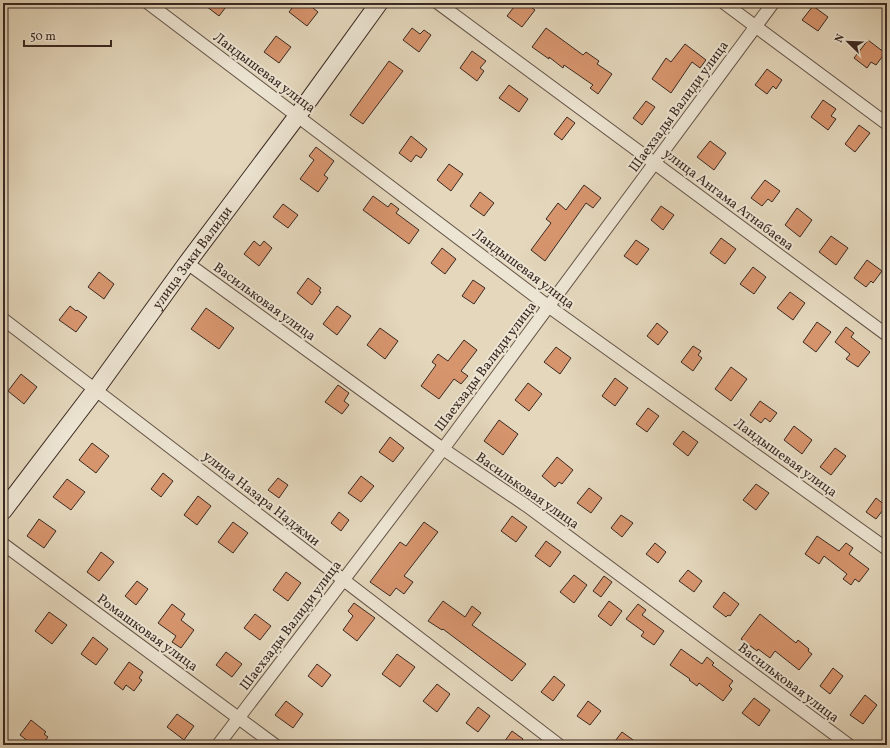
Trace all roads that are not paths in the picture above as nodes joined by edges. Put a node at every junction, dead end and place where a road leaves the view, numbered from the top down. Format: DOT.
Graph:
graph roads {
  1 [pos="148,3"];
  2 [pos="379,3"];
  3 [pos="438,3"];
  4 [pos="724,3"];
  5 [pos="773,3"];
  6 [pos="755,26"];
  7 [pos="298,115"];
  8 [pos="887,124"];
  9 [pos="655,163"];
  10 [pos="186,263"];
  11 [pos="548,306"];
  12 [pos="3,319"];
  13 [pos="887,335"];
  14 [pos="96,389"];
  15 [pos="442,449"];
  16 [pos="3,510"];
  17 [pos="3,544"];
  18 [pos="887,549"];
  19 [pos="343,579"];
  20 [pos="238,717"];
  21 [pos="218,745"];
  22 [pos="275,745"];
  23 [pos="559,745"];
  24 [pos="849,745"];
  1 -- 7 [label="street, Ландышевая улица"];
  2 -- 7 [label="street, улица Заки Валиди"];
  3 -- 9 [label="street, улица Ангама Атнабаева"];
  4 -- 6 [label="street"];
  5 -- 6 [label="street, Шаехзады Валиди улица"];
  6 -- 8 [label="street"];
  6 -- 9 [label="street, Шаехзады Валиди улица"];
  7 -- 10 [label="street, улица Заки Валиди"];
  7 -- 11 [label="street, Ландышевая улица"];
  9 -- 11 [label="street, Шаехзады Валиди улица"];
  9 -- 13 [label="street, улица Ангама Атнабаева"];
  10 -- 14 [label="street, улица Заки Валиди"];
  10 -- 15 [label="street, Васильковая улица"];
  11 -- 15 [label="street, Шаехзады Валиди улица"];
  11 -- 18 [label="street, Ландышевая улица"];
  12 -- 14 [label="street, улица Назара Наджми"];
  14 -- 16 [label="street, улица Заки Валиди"];
  14 -- 19 [label="street, улица Назара Наджми"];
  15 -- 19 [label="street, Шаехзады Валиди улица"];
  15 -- 24 [label="street, Васильковая улица"];
  17 -- 20 [label="street, Ромашковая улица"];
  19 -- 20 [label="street, Шаехзады Валиди улица"];
  19 -- 23 [label="street, улица Назара Наджми"];
  20 -- 21 [label="street, Шаехзады Валиди улица"];
  20 -- 22 [label="street, Ромашковая улица"];
}
